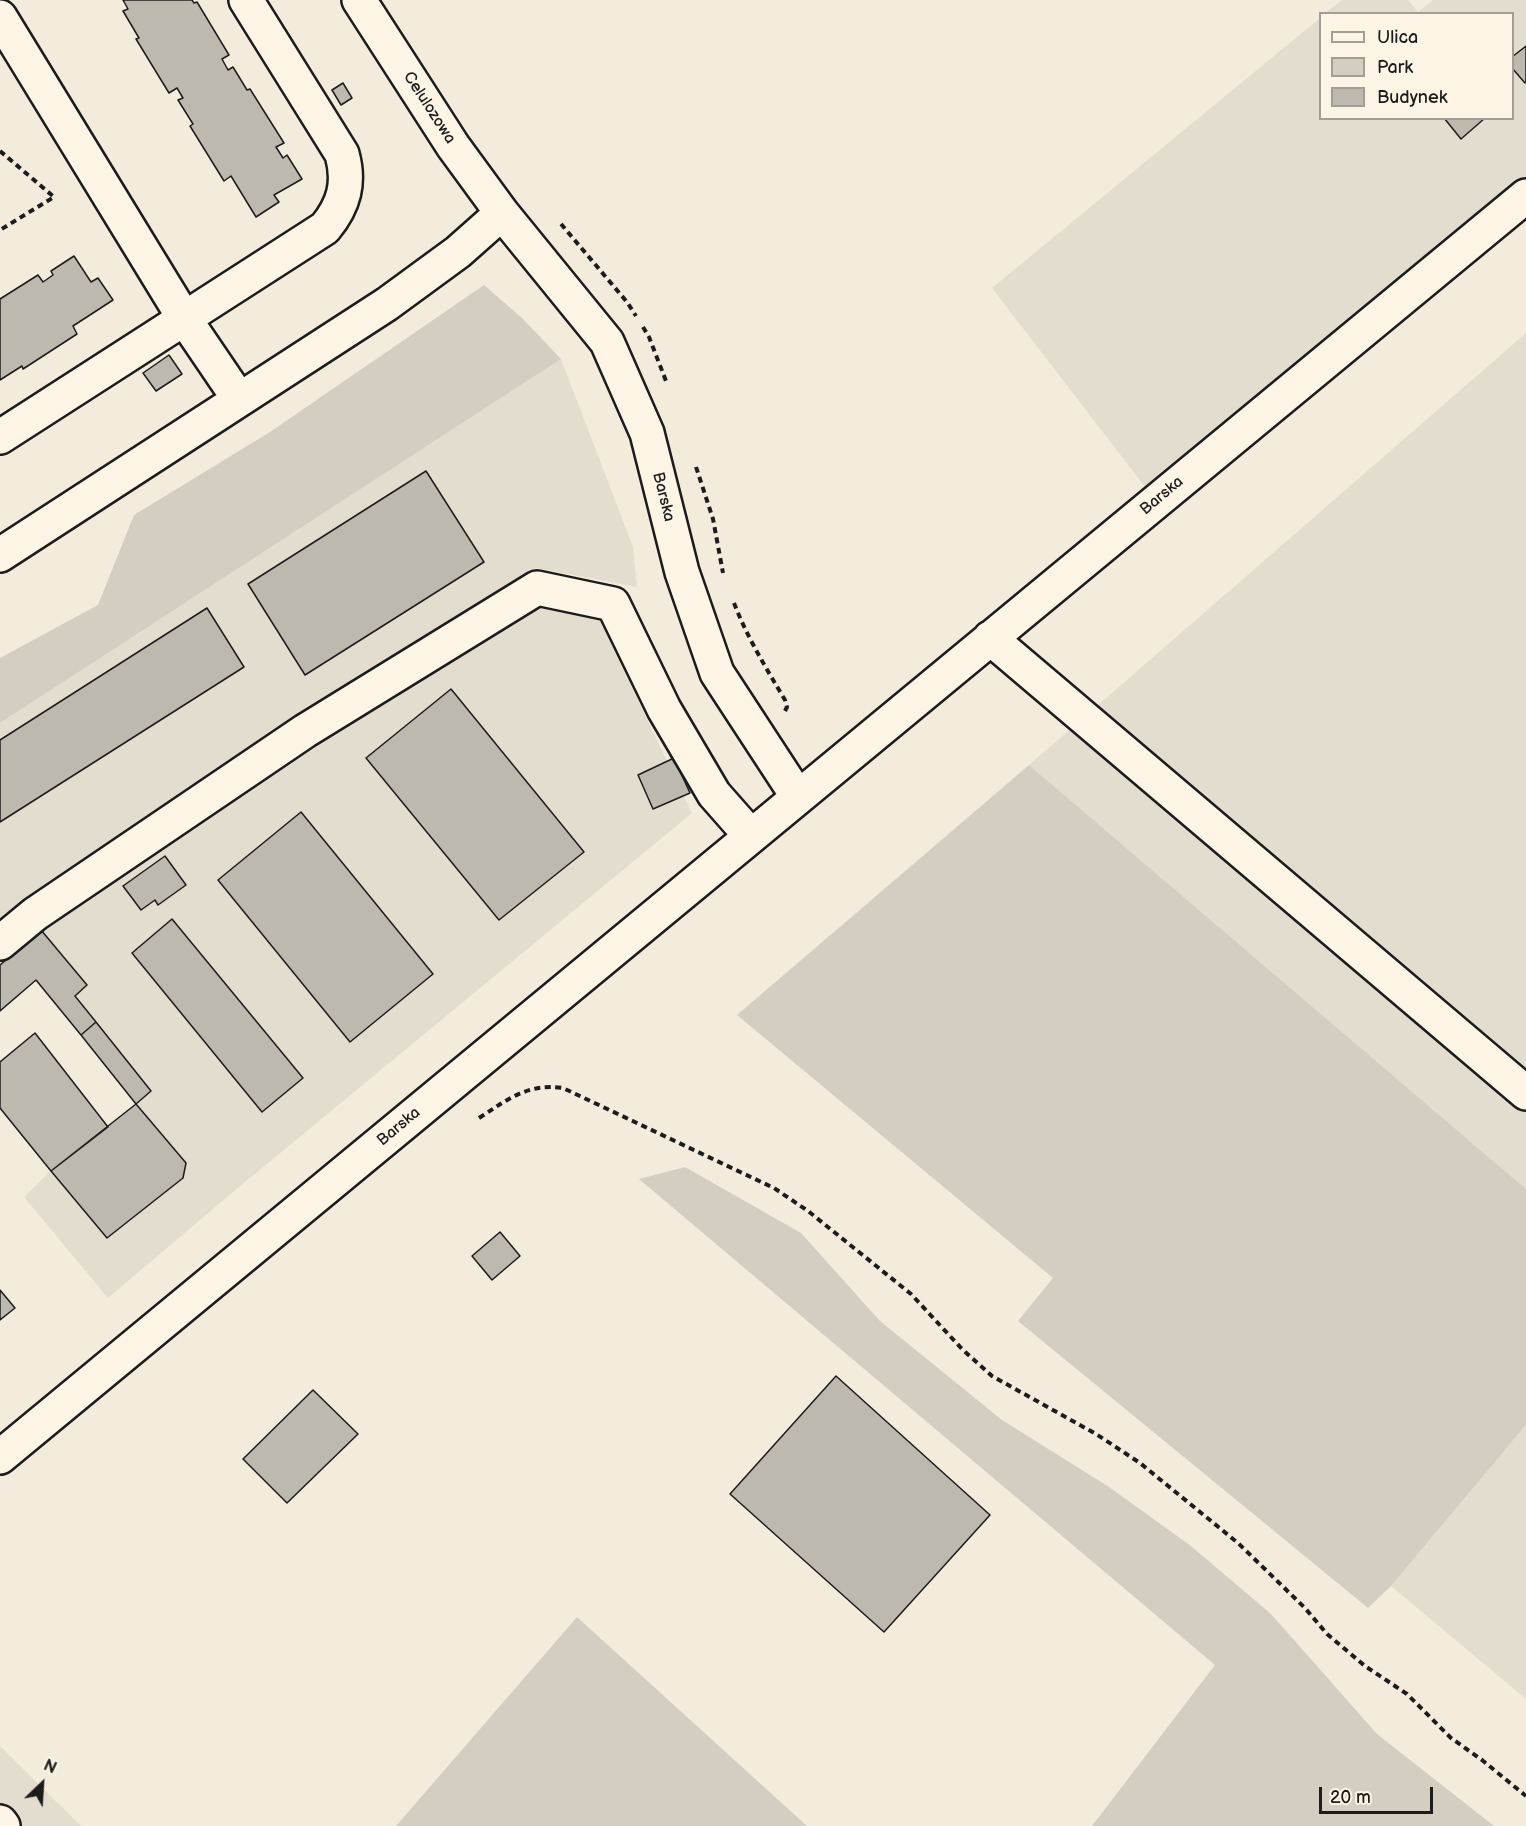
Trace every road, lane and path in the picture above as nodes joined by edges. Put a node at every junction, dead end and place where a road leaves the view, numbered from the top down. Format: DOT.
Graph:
graph roads {
  1 [pos="246,0"];
  2 [pos="359,0"];
  3 [pos="0,17"];
  4 [pos="0,151"];
  5 [pos="1526,196"];
  6 [pos="502,213"];
  7 [pos="0,230"];
  8 [pos="184,318"];
  9 [pos="239,399"];
  10 [pos="0,437"];
  11 [pos="0,555"];
  12 [pos="990,638"];
  13 [pos="798,797"];
  14 [pos="751,836"];
  15 [pos="0,943"];
  16 [pos="1526,1093"];
  17 [pos="479,1118"];
  18 [pos="0,1457"];
  19 [pos="1526,1796"];
  20 [pos="0,1822"];
  21 [pos="3,1826"];
  1 -- 8 [label="street"];
  2 -- 6 [label="street, Celulozowa"];
  3 -- 8 [label="street"];
  4 -- 7 [label="path"];
  5 -- 12 [label="street, Barska"];
  6 -- 9 [label="street"];
  6 -- 13 [label="street, Barska"];
  8 -- 9 [label="street"];
  8 -- 10 [label="street"];
  9 -- 11 [label="street"];
  12 -- 13 [label="street, Barska"];
  12 -- 16 [label="street"];
  13 -- 14 [label="street, Barska"];
  14 -- 15 [label="street"];
  14 -- 18 [label="street, Barska"];
  17 -- 19 [label="path"];
  20 -- 21 [label="street"];
}
